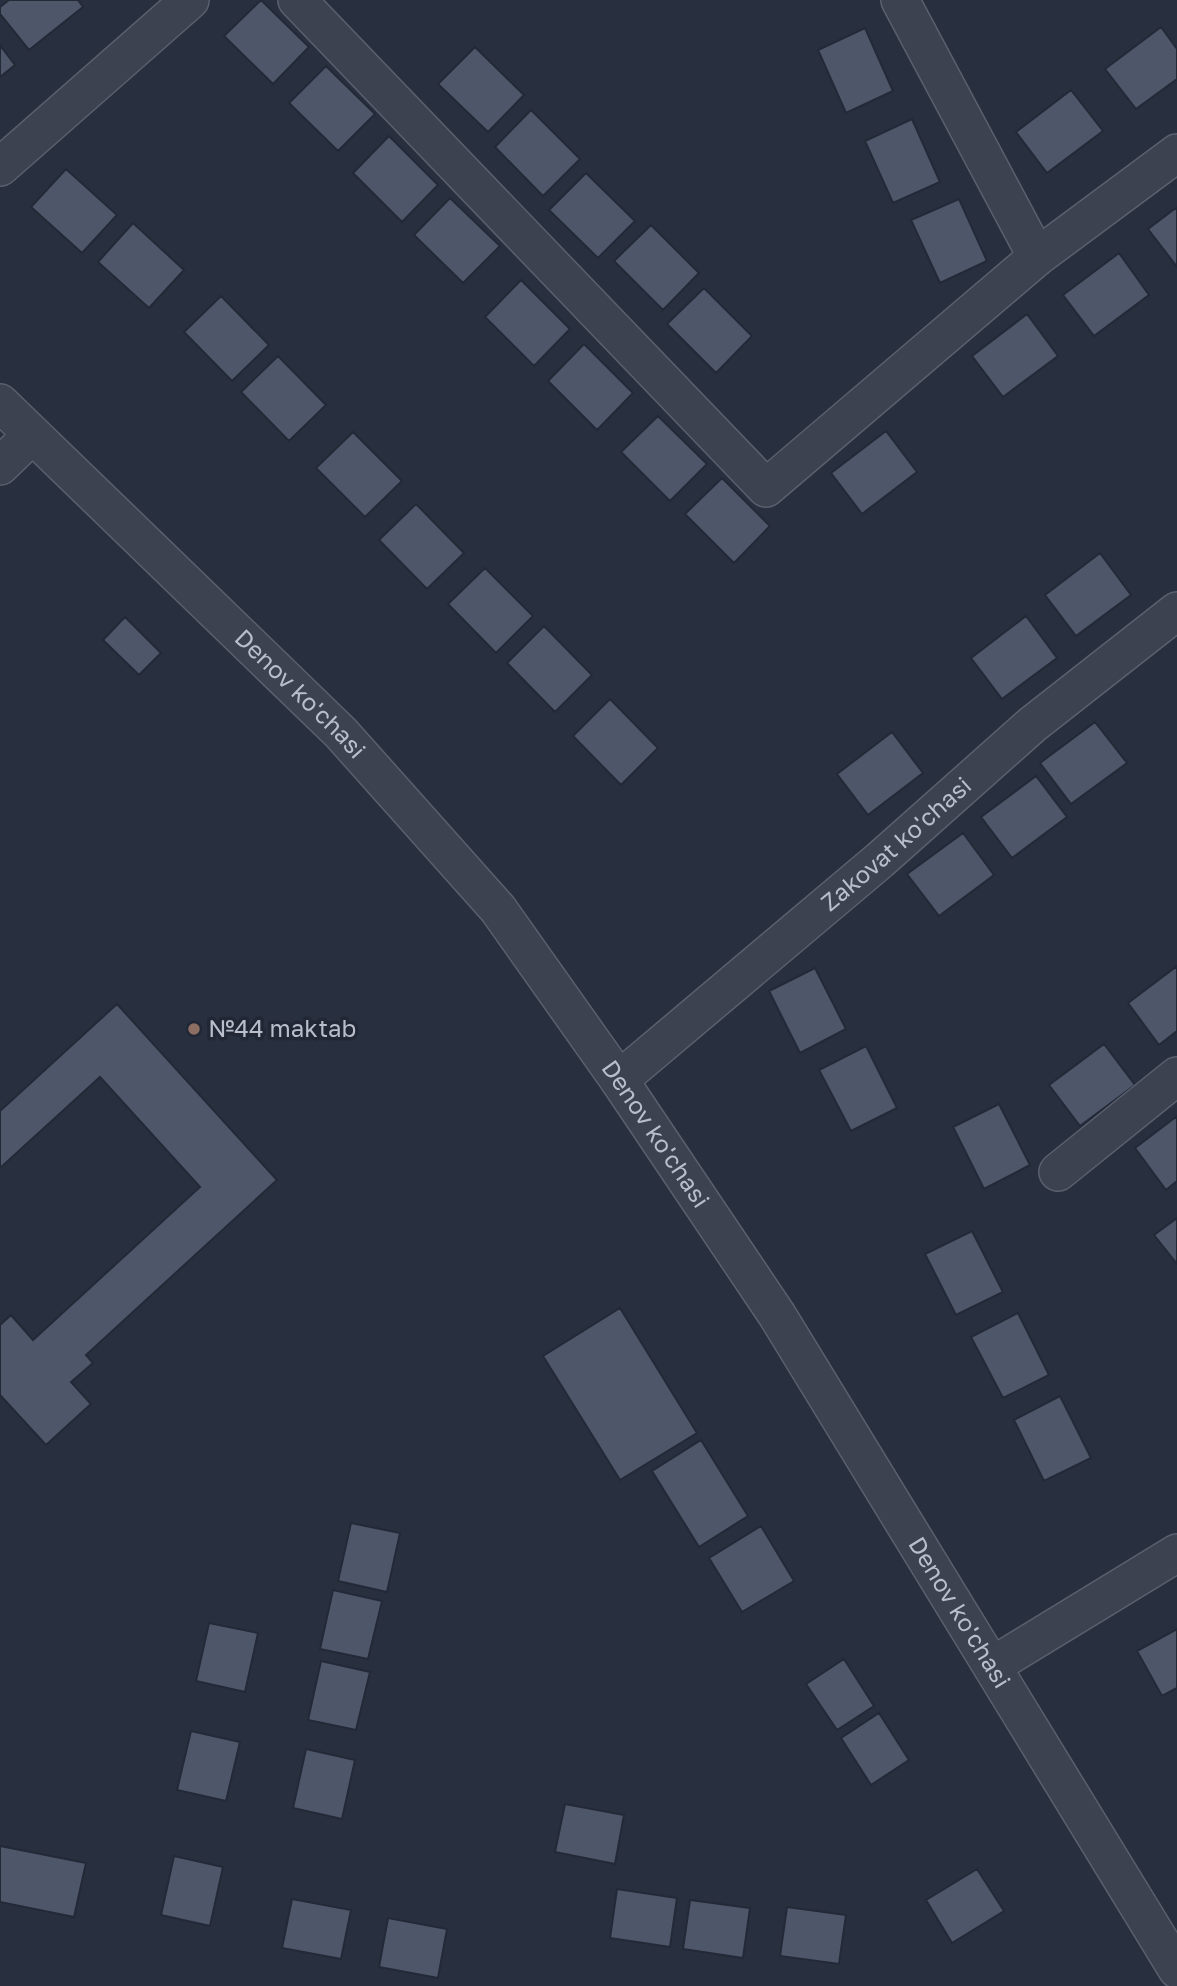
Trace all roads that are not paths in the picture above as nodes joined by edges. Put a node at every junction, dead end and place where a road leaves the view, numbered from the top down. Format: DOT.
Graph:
graph roads {
  1 [pos="190,0"];
  2 [pos="297,0"];
  3 [pos="900,0"];
  4 [pos="1177,153"];
  5 [pos="0,167"];
  6 [pos="1037,257"];
  7 [pos="0,404"];
  8 [pos="32,435"];
  9 [pos="0,466"];
  10 [pos="1177,611"];
  11 [pos="1177,1076"];
  12 [pos="619,1080"];
  13 [pos="1058,1172"];
  14 [pos="1177,1553"];
  15 [pos="992,1666"];
  16 [pos="1177,1969"];
  1 -- 5 [label="street"];
  2 -- 6 [label="street"];
  3 -- 6 [label="street"];
  4 -- 6 [label="street"];
  7 -- 8 [label="street, Denov ko'chasi"];
  8 -- 9 [label="street"];
  8 -- 12 [label="street, Denov ko'chasi"];
  10 -- 12 [label="street, Zakovat ko'chasi"];
  11 -- 13 [label="street"];
  12 -- 15 [label="street, Denov ko'chasi"];
  14 -- 15 [label="street"];
  15 -- 16 [label="street, Denov ko'chasi"];
}
